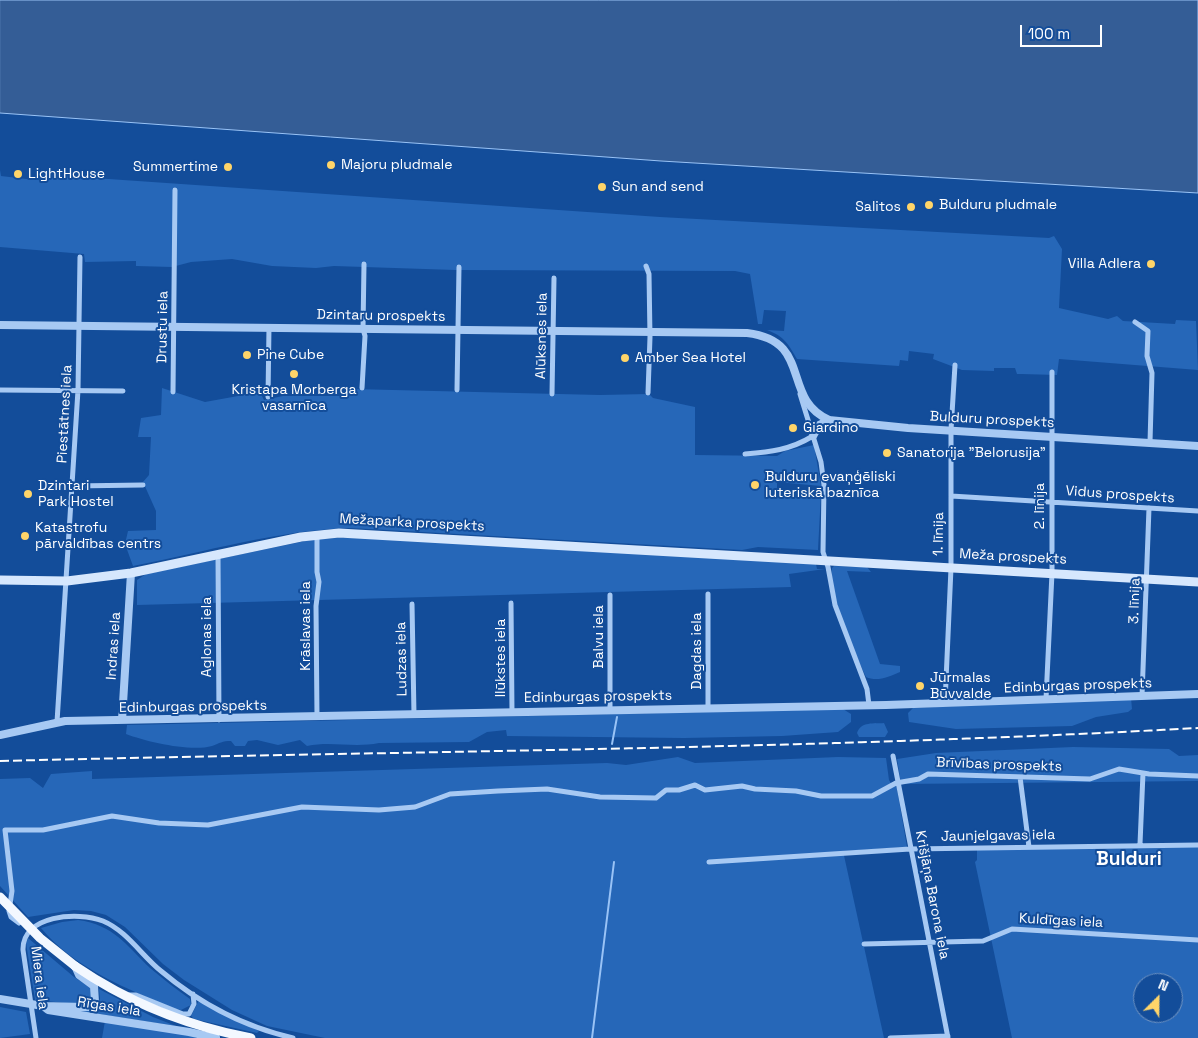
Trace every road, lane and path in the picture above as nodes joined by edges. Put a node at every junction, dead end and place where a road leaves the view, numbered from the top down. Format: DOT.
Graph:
graph roads {
  1 [pos="175,190"];
  2 [pos="80,257"];
  3 [pos="364,264"];
  4 [pos="646,266"];
  5 [pos="459,267"];
  6 [pos="554,278"];
  7 [pos="1135,322"];
  8 [pos="0,326"];
  9 [pos="80,326"];
  10 [pos="174,327"];
  11 [pos="269,327"];
  12 [pos="363,329"];
  13 [pos="459,330"];
  14 [pos="554,331"];
  15 [pos="649,331"];
  16 [pos="955,365"];
  17 [pos="1052,372"];
  18 [pos="362,388"];
  19 [pos="798,388"];
  20 [pos="0,390"];
  21 [pos="78,390"];
  22 [pos="458,390"];
  23 [pos="123,391"];
  24 [pos="173,392"];
  25 [pos="648,393"];
  26 [pos="552,394"];
  27 [pos="268,397"];
  28 [pos="829,420"];
  29 [pos="952,430"];
  30 [pos="813,436"];
  31 [pos="1052,436"];
  32 [pos="1150,442"];
  33 [pos="1198,446"];
  34 [pos="745,454"];
  35 [pos="143,485"];
  36 [pos="73,486"];
  37 [pos="951,496"];
  38 [pos="1051,502"];
  39 [pos="1149,508"];
  40 [pos="1198,511"];
  41 [pos="317,535"];
  42 [pos="218,554"];
  43 [pos="826,560"];
  44 [pos="951,568"];
  45 [pos="131,573"];
  46 [pos="1052,573"];
  47 [pos="1148,579"];
  48 [pos="0,580"];
  49 [pos="67,581"];
  50 [pos="1198,582"];
  51 [pos="708,594"];
  52 [pos="610,595"];
  53 [pos="511,603"];
  54 [pos="412,604"];
  55 [pos="1198,694"];
  56 [pos="1142,696"];
  57 [pos="1046,700"];
  58 [pos="945,703"];
  59 [pos="869,705"];
  60 [pos="708,707"];
  61 [pos="610,709"];
  62 [pos="512,712"];
  63 [pos="414,715"];
  64 [pos="317,717"];
  65 [pos="122,720"];
  66 [pos="219,720"];
  67 [pos="57,722"];
  68 [pos="0,735"];
  69 [pos="893,756"];
  70 [pos="1143,773"];
  71 [pos="1198,776"];
  72 [pos="1020,777"];
  73 [pos="896,783"];
  74 [pos="5,830"];
  75 [pos="1140,844"];
  76 [pos="1198,845"];
  77 [pos="1029,847"];
  78 [pos="910,850"];
  79 [pos="709,862"];
  80 [pos="0,897"];
  81 [pos="26,933"];
  82 [pos="1198,940"];
  83 [pos="929,943"];
  84 [pos="864,944"];
  85 [pos="75,966"];
  86 [pos="193,994"];
  87 [pos="121,995"];
  88 [pos="0,999"];
  89 [pos="30,1004"];
  90 [pos="43,1006"];
  91 [pos="948,1037"];
  92 [pos="36,1038"];
  93 [pos="216,1038"];
  94 [pos="251,1038"];
  95 [pos="293,1038"];
  96 [pos="890,1038"];
  1 -- 10 [label="street, Drustu iela"];
  2 -- 9 [label="street, Piestātnes iela"];
  3 -- 12 [label="street"];
  4 -- 15 [label="street"];
  5 -- 13 [label="street"];
  6 -- 14 [label="street, Alūksnes iela"];
  7 -- 32 [label="street"];
  8 -- 9 [label="street, Dzintaru prospekts"];
  9 -- 10 [label="street, Dzintaru prospekts"];
  9 -- 21 [label="street, Piestātnes iela"];
  10 -- 11 [label="street, Dzintaru prospekts"];
  10 -- 24 [label="street, Drustu iela"];
  11 -- 12 [label="street, Dzintaru prospekts"];
  11 -- 27 [label="street"];
  12 -- 13 [label="street, Dzintaru prospekts"];
  12 -- 18 [label="street"];
  13 -- 14 [label="street, Dzintaru prospekts"];
  13 -- 22 [label="street"];
  14 -- 15 [label="street, Dzintaru prospekts"];
  14 -- 26 [label="street, Alūksnes iela"];
  15 -- 19 [label="street, Dzintaru prospekts"];
  15 -- 25 [label="street"];
  16 -- 29 [label="street, 1. līnija"];
  17 -- 31 [label="street, 2. līnija"];
  19 -- 28 [label="street"];
  19 -- 30 [label="street"];
  20 -- 21 [label="street"];
  21 -- 23 [label="street"];
  21 -- 36 [label="street, Piestātnes iela"];
  28 -- 29 [label="street, Bulduru prospekts"];
  28 -- 30 [label="street"];
  29 -- 31 [label="street, Bulduru prospekts"];
  29 -- 37 [label="street, 1. līnija"];
  30 -- 34 [label="street"];
  30 -- 43 [label="street"];
  31 -- 32 [label="street, Bulduru prospekts"];
  31 -- 38 [label="street, 2. līnija"];
  32 -- 33 [label="street, Bulduru prospekts"];
  35 -- 36 [label="street"];
  36 -- 49 [label="street, Piestātnes iela"];
  37 -- 38 [label="street, Vidus prospekts"];
  37 -- 44 [label="street, 1. līnija"];
  38 -- 39 [label="street, Vidus prospekts"];
  38 -- 46 [label="street, 2. līnija"];
  39 -- 40 [label="street, Vidus prospekts"];
  39 -- 47 [label="street, 3. līnija"];
  41 -- 42 [label="main road, Mežaparka prospekts"];
  41 -- 43 [label="main road, Mežaparka prospekts"];
  41 -- 64 [label="street, Krāslavas iela"];
  42 -- 45 [label="main road, Mežaparka prospekts"];
  42 -- 66 [label="street, Aglonas iela"];
  43 -- 44 [label="main road, Meža prospekts"];
  43 -- 59 [label="street"];
  44 -- 46 [label="main road, Meža prospekts"];
  44 -- 58 [label="street, 1. līnija"];
  45 -- 49 [label="main road, Mežaparka prospekts"];
  45 -- 65 [label="street, Indras iela"];
  46 -- 47 [label="main road, Meža prospekts"];
  46 -- 57 [label="street, 2. līnija"];
  47 -- 50 [label="main road, Meža prospekts"];
  47 -- 56 [label="street, 3. līnija"];
  48 -- 49 [label="main road, Mežaparka prospekts"];
  49 -- 67 [label="street, Piestātnes iela"];
  51 -- 60 [label="street, Dagdas iela"];
  52 -- 61 [label="street, Balvu iela"];
  53 -- 62 [label="street, Ilūkstes iela"];
  54 -- 63 [label="street, Ludzas iela"];
  55 -- 56 [label="street, Edinburgas prospekts"];
  56 -- 57 [label="street, Edinburgas prospekts"];
  57 -- 58 [label="street, Edinburgas prospekts"];
  58 -- 59 [label="street, Edinburgas prospekts"];
  59 -- 60 [label="street, Edinburgas prospekts"];
  60 -- 61 [label="street, Edinburgas prospekts"];
  61 -- 62 [label="street, Edinburgas prospekts"];
  62 -- 63 [label="street, Edinburgas prospekts"];
  63 -- 64 [label="street, Edinburgas prospekts"];
  64 -- 66 [label="street, Edinburgas prospekts"];
  65 -- 66 [label="street, Edinburgas prospekts"];
  65 -- 67 [label="street, Edinburgas prospekts"];
  67 -- 68 [label="street, Edinburgas prospekts"];
  69 -- 73 [label="street, Krišjāņa Barona iela"];
  70 -- 71 [label="street, Brīvības prospekts"];
  70 -- 72 [label="street, Brīvības prospekts"];
  70 -- 75 [label="street"];
  72 -- 73 [label="street, Brīvības prospekts"];
  72 -- 77 [label="street"];
  73 -- 74 [label="street, Brīvības prospekts"];
  73 -- 78 [label="street, Krišjāņa Barona iela"];
  74 -- 81 [label="street, Miera iela"];
  75 -- 76 [label="street, Jaunjelgavas iela"];
  75 -- 77 [label="street, Jaunjelgavas iela"];
  77 -- 78 [label="street, Jaunjelgavas iela"];
  78 -- 79 [label="street, Jaunjelgavas iela"];
  78 -- 83 [label="street, Krišjāņa Barona iela"];
  80 -- 85 [label="main road, bridge"];
  81 -- 86 [label="street"];
  81 -- 89 [label="street, Miera iela"];
  82 -- 83 [label="street, Kuldīgas iela"];
  83 -- 84 [label="street, Kuldīgas iela"];
  83 -- 91 [label="street, Krišjāņa Barona iela"];
  85 -- 87 [label="main road"];
  85 -- 90 [label="street"];
  86 -- 87 [label="street"];
  86 -- 95 [label="street"];
  87 -- 94 [label="main road"];
  88 -- 89 [label="street, Rīgas iela"];
  89 -- 90 [label="street, Rīgas iela"];
  89 -- 92 [label="street, Miera iela"];
  90 -- 93 [label="street, Rīgas iela"];
  91 -- 96 [label="street"];
}
